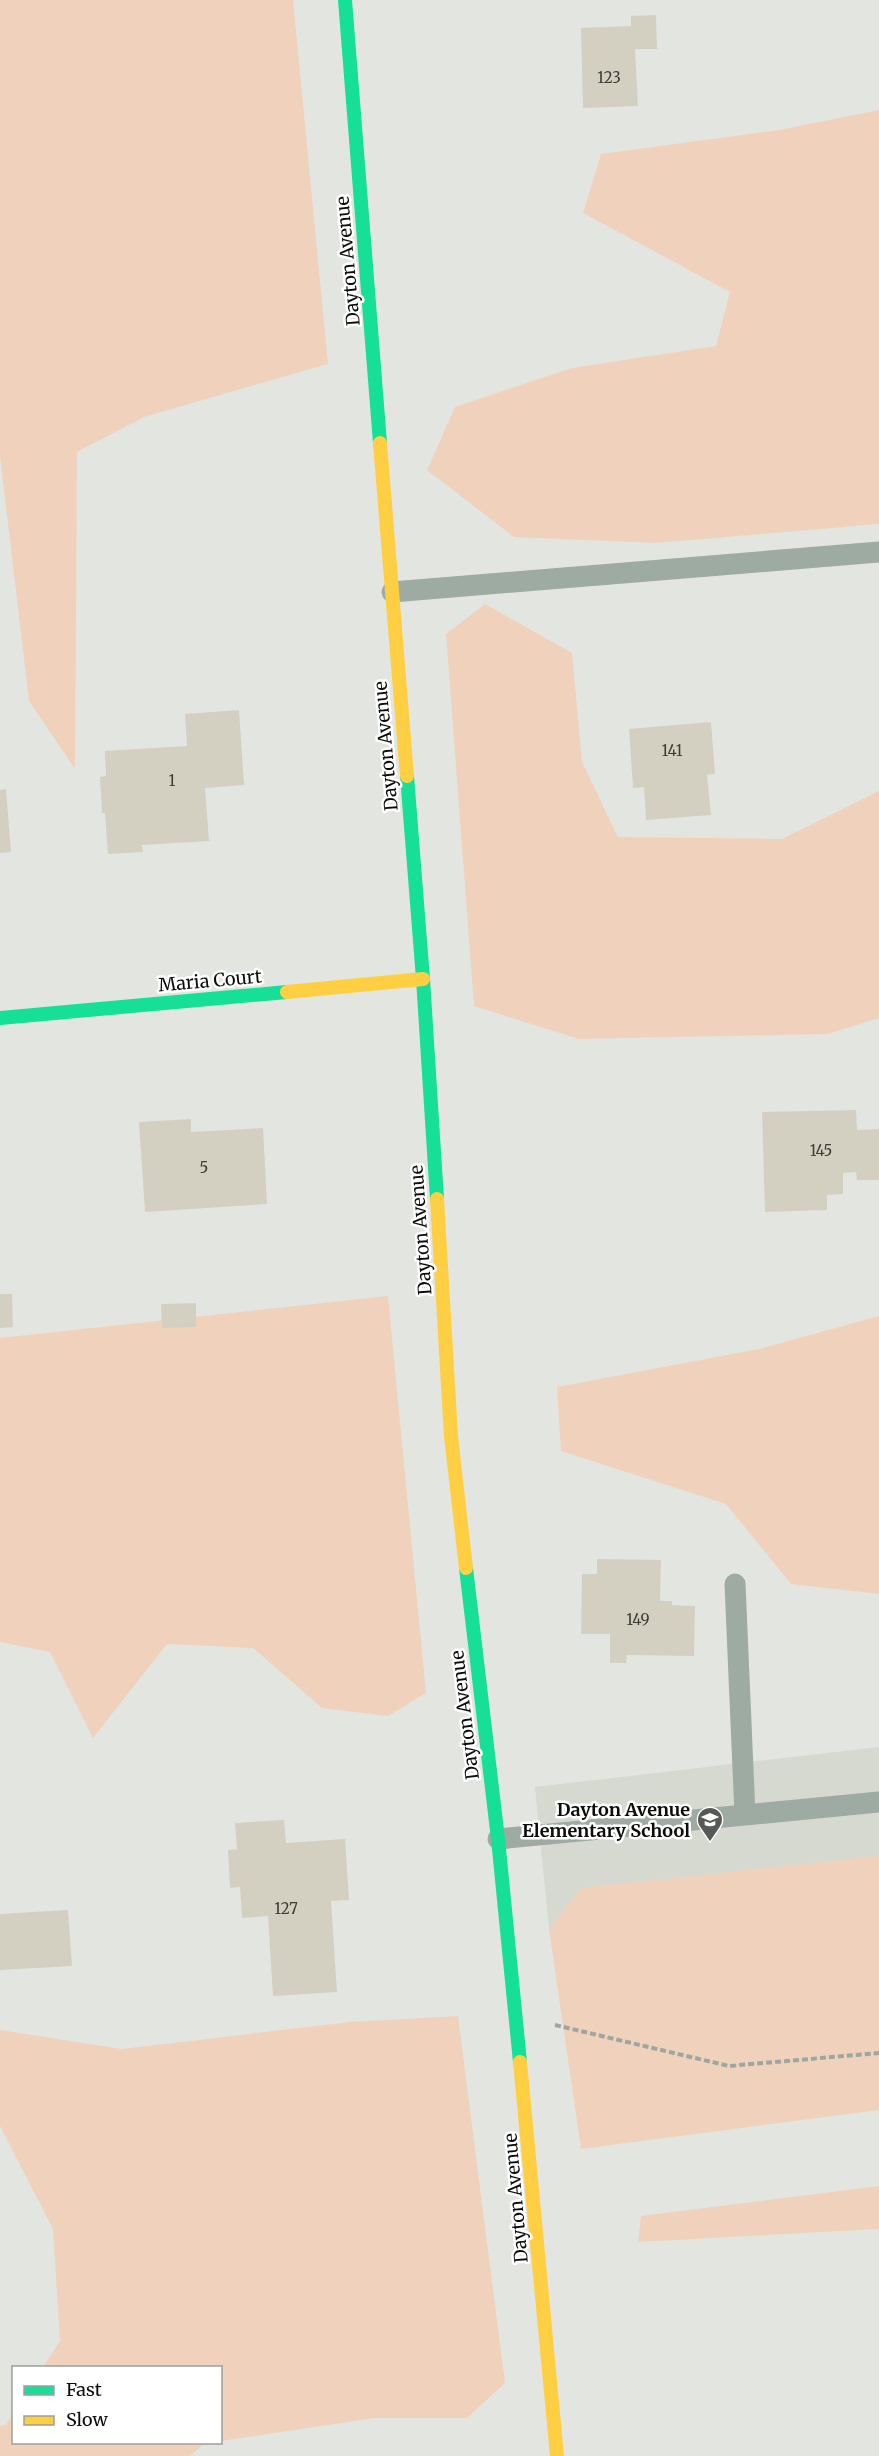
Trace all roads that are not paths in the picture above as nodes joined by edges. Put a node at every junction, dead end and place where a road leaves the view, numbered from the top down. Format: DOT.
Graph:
graph roads {
  1 [pos="345,0"];
  2 [pos="879,552"];
  3 [pos="392,592"];
  4 [pos="423,979"];
  5 [pos="0,1018"];
  6 [pos="735,1584"];
  7 [pos="879,1803"];
  8 [pos="746,1815"];
  9 [pos="498,1839"];
  10 [pos="557,2456"];
  1 -- 3 [label="street, Dayton Avenue"];
  2 -- 3 [label="lane"];
  3 -- 4 [label="street, Dayton Avenue"];
  4 -- 5 [label="street, Maria Court"];
  4 -- 9 [label="street, Dayton Avenue"];
  6 -- 8 [label="lane"];
  7 -- 8 [label="lane"];
  8 -- 9 [label="lane"];
  9 -- 10 [label="street, Dayton Avenue"];
}
